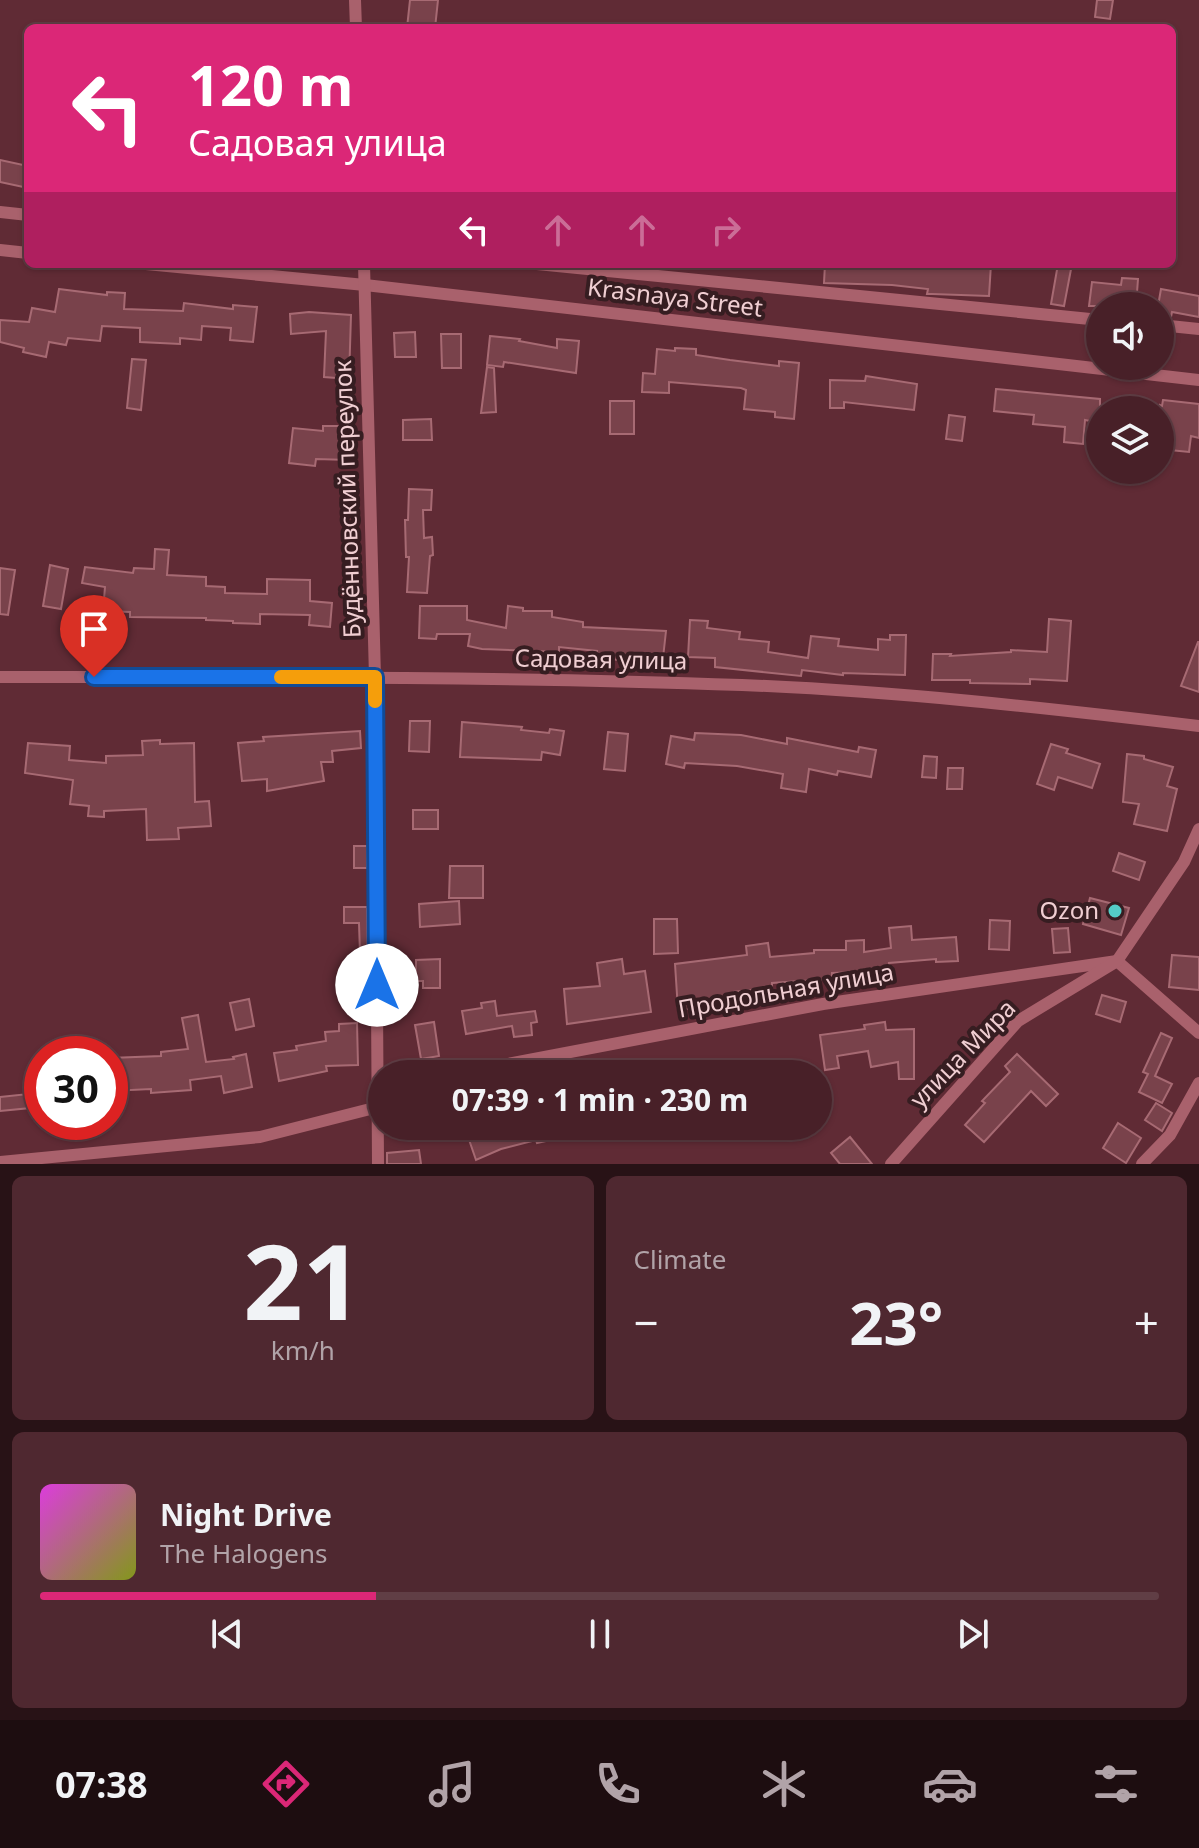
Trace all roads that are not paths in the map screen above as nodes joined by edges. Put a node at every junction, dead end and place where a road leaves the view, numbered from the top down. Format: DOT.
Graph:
graph roads {
  1 [pos="355,0"];
  2 [pos="356,24"];
  3 [pos="0,212"];
  4 [pos="24,215"];
  5 [pos="0,250"];
  6 [pos="24,253"];
  7 [pos="188,268"];
  8 [pos="364,268"];
  9 [pos="577,268"];
  10 [pos="365,285"];
  11 [pos="1086,319"];
  12 [pos="1174,326"];
  13 [pos="1199,329"];
  14 [pos="1199,380"];
  15 [pos="0,677"];
  16 [pos="375,677"];
  17 [pos="1199,726"];
  18 [pos="1199,829"];
  19 [pos="1117,961"];
  20 [pos="1199,1033"];
  21 [pos="379,1060"];
  22 [pos="529,1060"];
  23 [pos="1199,1083"];
  24 [pos="368,1110"];
  25 [pos="379,1140"];
  26 [pos="0,1162"];
  27 [pos="378,1164"];
  28 [pos="891,1164"];
  29 [pos="1142,1164"];
  1 -- 2 [label="street"];
  3 -- 4 [label="street"];
  5 -- 6 [label="street"];
  7 -- 10 [label="street, Krasnaya Street"];
  8 -- 10 [label="street, Будённовский переулок"];
  9 -- 11 [label="street, Krasnaya Street"];
  10 -- 14 [label="street, Krasnaya Street"];
  10 -- 16 [label="street, Будённовский переулок"];
  12 -- 13 [label="street"];
  15 -- 16 [label="street, Садовая улица"];
  16 -- 17 [label="street, Садовая улица"];
  16 -- 21 [label="street, Будённовский переулок"];
  18 -- 19 [label="street"];
  19 -- 20 [label="street"];
  19 -- 22 [label="street, Продольная улица"];
  19 -- 28 [label="street, улица Мира"];
  23 -- 29 [label="street"];
  24 -- 26 [label="street"];
  25 -- 27 [label="street, Будённовский переулок"];
}
